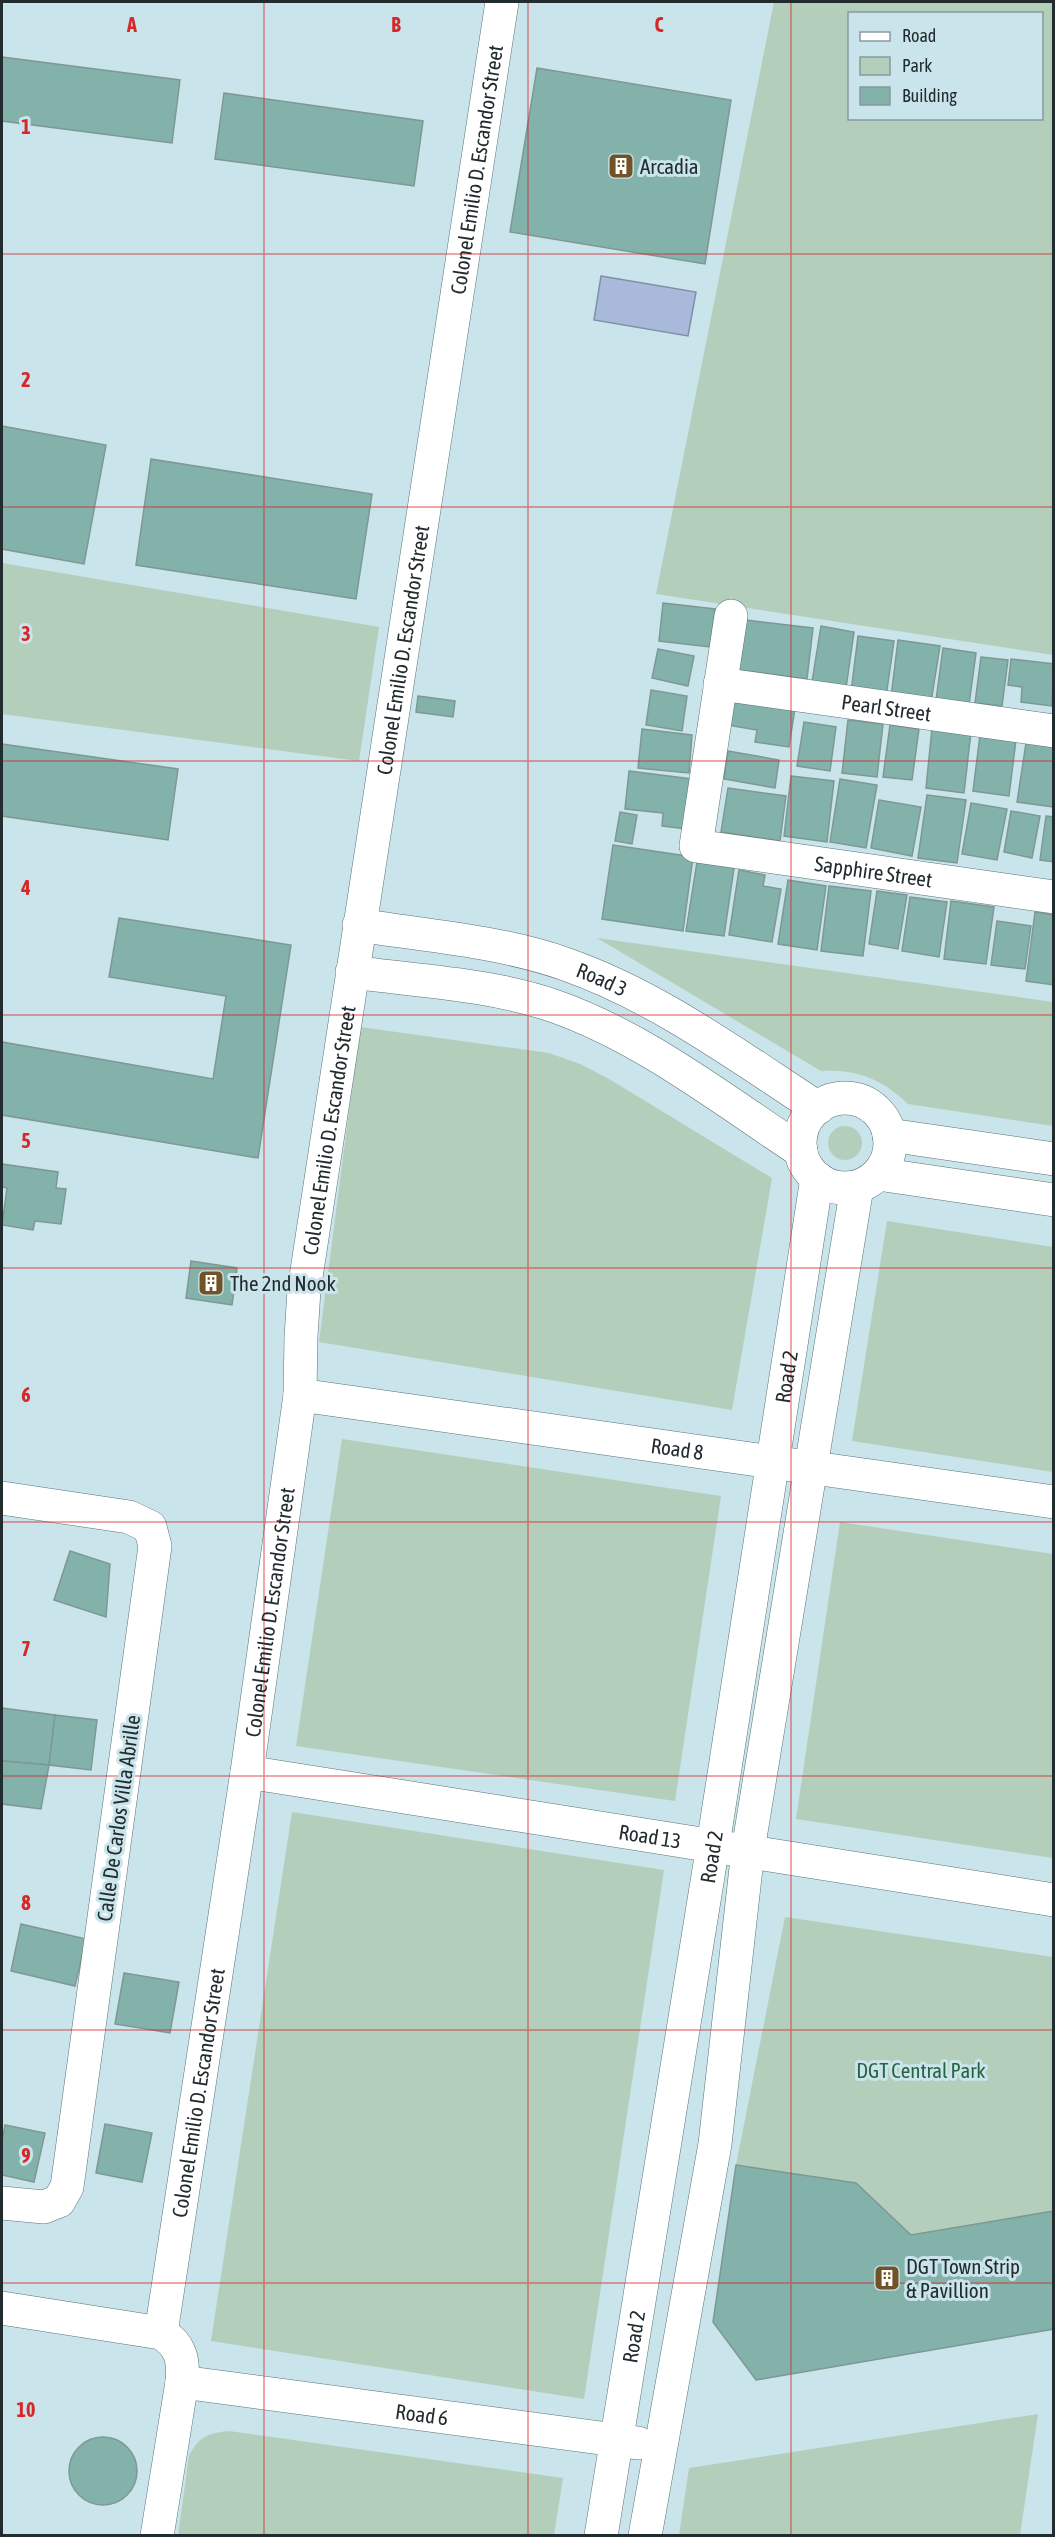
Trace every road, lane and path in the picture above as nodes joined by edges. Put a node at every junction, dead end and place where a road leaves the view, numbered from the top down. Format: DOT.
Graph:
graph roads {
  1 [pos="502,2"];
  2 [pos="731,616"];
  3 [pos="720,684"];
  4 [pos="1053,731"];
  5 [pos="1053,897"];
  6 [pos="359,925"];
  7 [pos="352,972"];
  8 [pos="818,1108"];
  9 [pos="889,1135"];
  10 [pos="1053,1159"];
  11 [pos="809,1164"];
  12 [pos="867,1180"];
  13 [pos="1053,1200"];
  14 [pos="300,1395"];
  15 [pos="773,1462"];
  16 [pos="812,1467"];
  17 [pos="2,1498"];
  18 [pos="1053,1502"];
  19 [pos="247,1772"];
  20 [pos="713,1845"];
  21 [pos="747,1850"];
  22 [pos="1053,1900"];
  23 [pos="665,2137"];
  24 [pos="715,2145"];
  25 [pos="2,2202"];
  26 [pos="2,2308"];
  27 [pos="161,2333"];
  28 [pos="182,2382"];
  29 [pos="616,2440"];
  30 [pos="661,2446"];
  31 [pos="157,2535"];
  32 [pos="601,2535"];
  33 [pos="645,2535"];
  1 -- 6 [label="street, Colonel Emilio D. Escandor Street"];
  2 -- 3 [label="street"];
  3 -- 4 [label="street, Pearl Street"];
  3 -- 5 [label="street, Sapphire Street"];
  6 -- 7 [label="street, Colonel Emilio D. Escandor Street"];
  6 -- 8 [label="street, Road 3"];
  7 -- 11 [label="street, Road 3"];
  7 -- 14 [label="street, Colonel Emilio D. Escandor Street"];
  8 -- 9 [label="street"];
  8 -- 11 [label="street"];
  9 -- 10 [label="street"];
  9 -- 12 [label="street"];
  11 -- 12 [label="street"];
  11 -- 15 [label="street, Road 2"];
  12 -- 13 [label="street"];
  12 -- 16 [label="street, Road 2"];
  14 -- 15 [label="street, Road 8"];
  14 -- 19 [label="street, Colonel Emilio D. Escandor Street"];
  15 -- 16 [label="street, Road 8"];
  15 -- 20 [label="street, Road 2"];
  16 -- 18 [label="street, Road 8"];
  16 -- 21 [label="street, Road 2"];
  17 -- 25 [label="street, Calle De Carlos Villa Abrille"];
  19 -- 20 [label="street, Road 13"];
  19 -- 27 [label="street, Colonel Emilio D. Escandor Street"];
  20 -- 21 [label="street, Road 13"];
  20 -- 23 [label="street, Road 2"];
  21 -- 22 [label="street, Road 13"];
  21 -- 24 [label="street, Road 2"];
  23 -- 24 [label="street"];
  23 -- 29 [label="street, Road 2"];
  24 -- 30 [label="street, Road 2"];
  26 -- 27 [label="street"];
  27 -- 28 [label="street"];
  28 -- 29 [label="street, Road 6"];
  28 -- 31 [label="street"];
  29 -- 30 [label="street, Road 6"];
  29 -- 32 [label="street, Road 2"];
  30 -- 33 [label="street, Road 2"];
}
